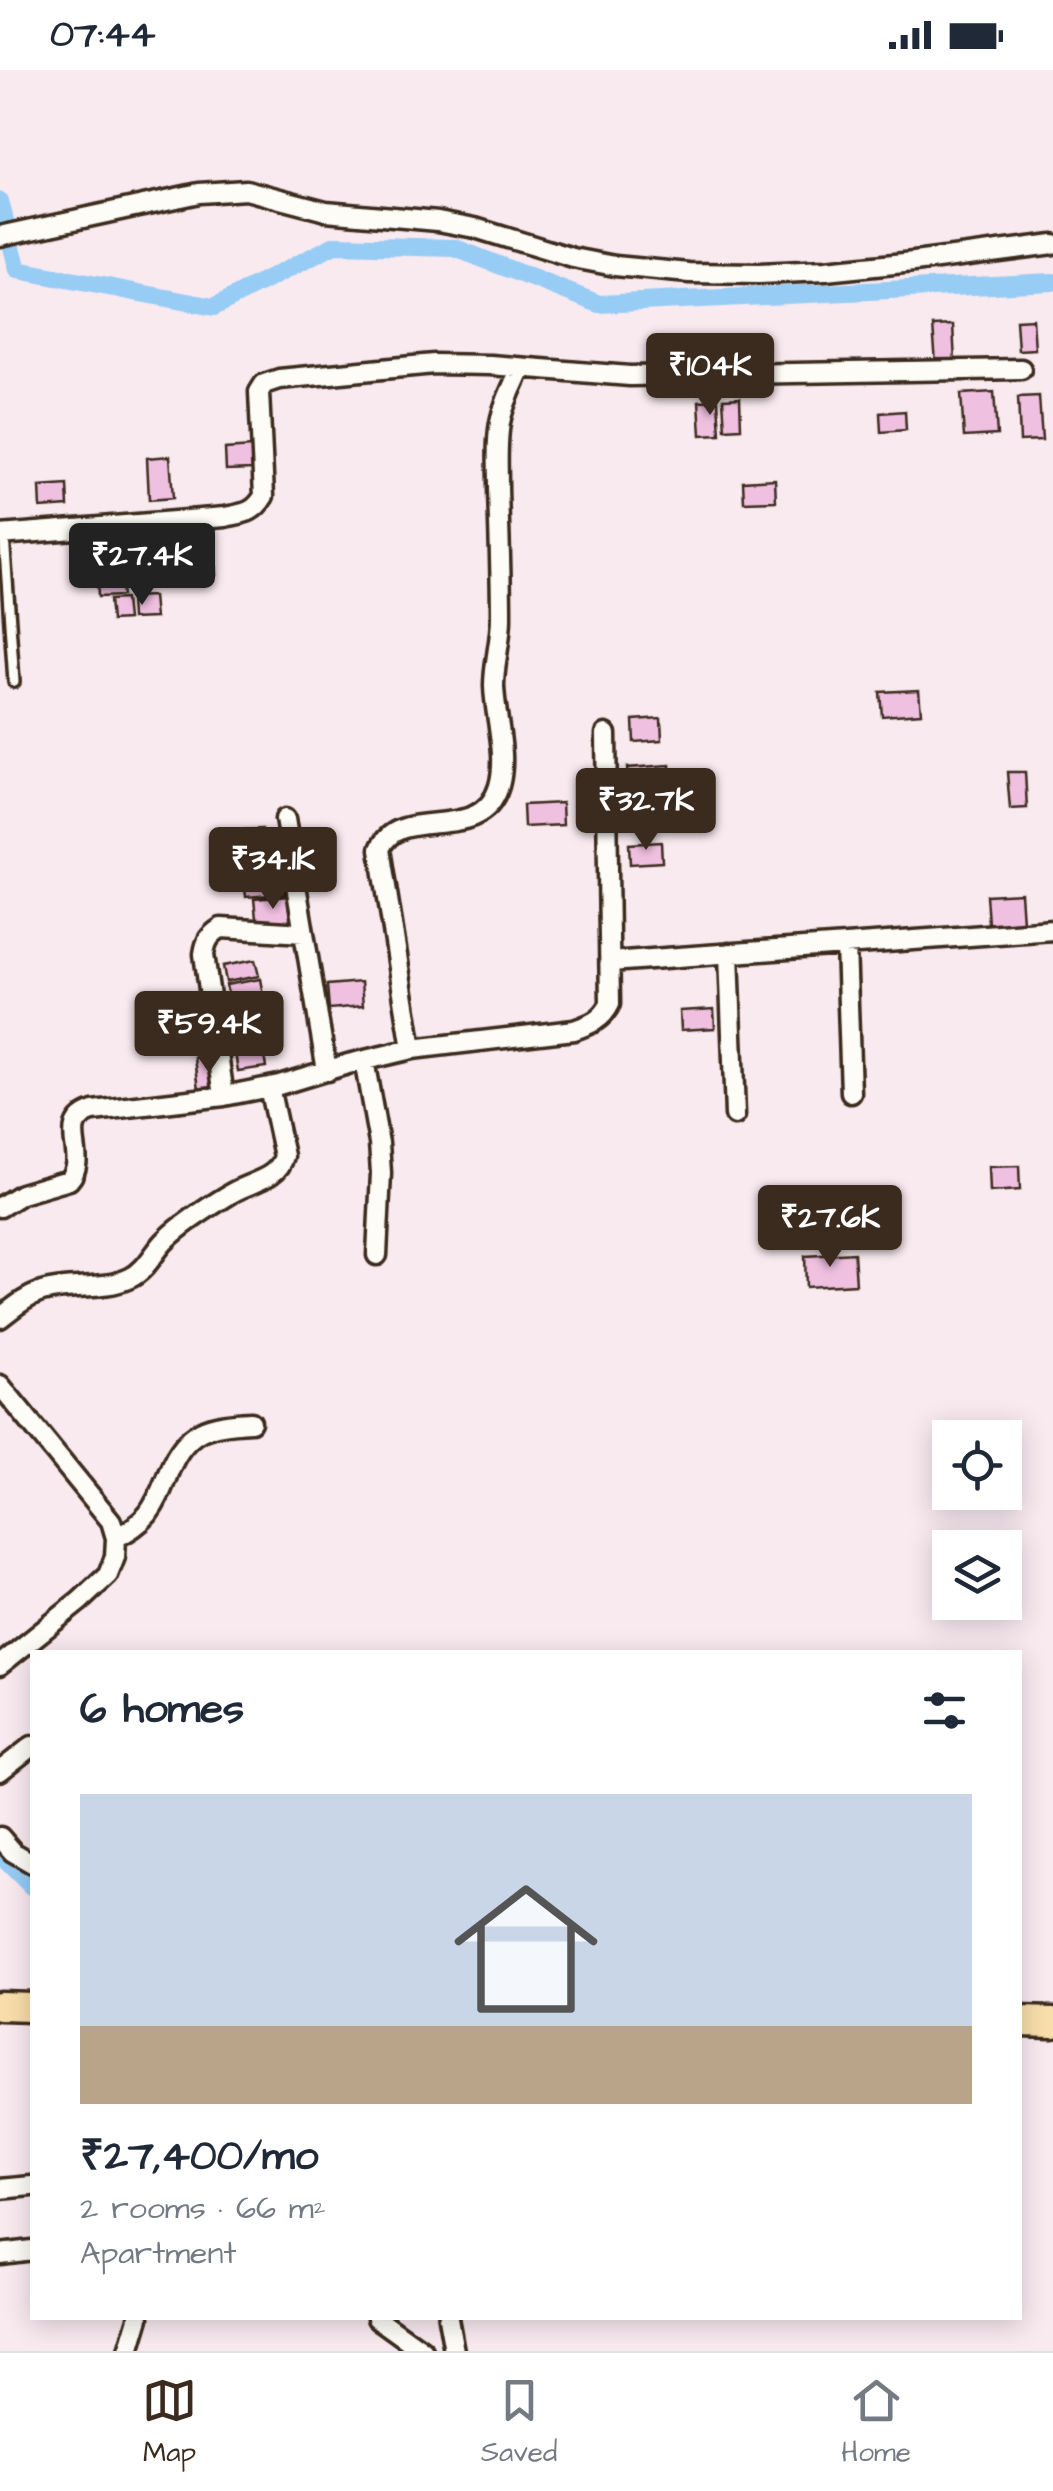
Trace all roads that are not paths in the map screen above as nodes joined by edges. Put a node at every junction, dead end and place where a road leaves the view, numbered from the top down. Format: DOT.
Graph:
graph roads {
  1 [pos="0,236"];
  2 [pos="1053,244"];
  3 [pos="521,368"];
  4 [pos="1021,369"];
  5 [pos="2,535"];
  6 [pos="14,682"];
  7 [pos="606,734"];
  8 [pos="285,819"];
  9 [pos="1053,930"];
  10 [pos="304,934"];
  11 [pos="846,945"];
  12 [pos="729,953"];
  13 [pos="610,962"];
  14 [pos="412,1048"];
  15 [pos="364,1060"];
  16 [pos="327,1071"];
  17 [pos="269,1087"];
  18 [pos="851,1093"];
  19 [pos="224,1096"];
  20 [pos="735,1116"];
  21 [pos="0,1207"];
  22 [pos="377,1256"];
  23 [pos="0,1318"];
  24 [pos="0,1385"];
  25 [pos="251,1422"];
  26 [pos="116,1538"];
  27 [pos="0,1665"];
  28 [pos="30,1748"];
  29 [pos="0,1771"];
  30 [pos="0,1838"];
  31 [pos="30,1862"];
  32 [pos="0,2006"];
  33 [pos="30,2007"];
  34 [pos="1022,2021"];
  35 [pos="1053,2022"];
  36 [pos="30,2186"];
  37 [pos="0,2190"];
  38 [pos="30,2250"];
  39 [pos="0,2254"];
  40 [pos="137,2320"];
  41 [pos="380,2320"];
  42 [pos="448,2320"];
  43 [pos="129,2351"];
  44 [pos="422,2351"];
  45 [pos="454,2351"];
  1 -- 2 [label="street"];
  3 -- 4 [label="street"];
  3 -- 5 [label="street"];
  3 -- 14 [label="street"];
  5 -- 6 [label="lane"];
  7 -- 13 [label="street"];
  8 -- 10 [label="street"];
  9 -- 11 [label="street"];
  10 -- 16 [label="street"];
  10 -- 19 [label="street"];
  11 -- 12 [label="street"];
  11 -- 18 [label="street"];
  12 -- 13 [label="street"];
  12 -- 20 [label="street"];
  13 -- 14 [label="street"];
  14 -- 15 [label="street"];
  15 -- 16 [label="street"];
  15 -- 22 [label="street"];
  16 -- 17 [label="street"];
  17 -- 19 [label="street"];
  17 -- 23 [label="street"];
  19 -- 21 [label="street"];
  24 -- 26 [label="street"];
  25 -- 26 [label="street"];
  26 -- 27 [label="street"];
  28 -- 29 [label="street"];
  30 -- 31 [label="street"];
  32 -- 33 [label="main road"];
  34 -- 35 [label="main road"];
  36 -- 37 [label="street"];
  38 -- 39 [label="street"];
  40 -- 43 [label="street"];
  41 -- 44 [label="street"];
  42 -- 45 [label="street"];
}
